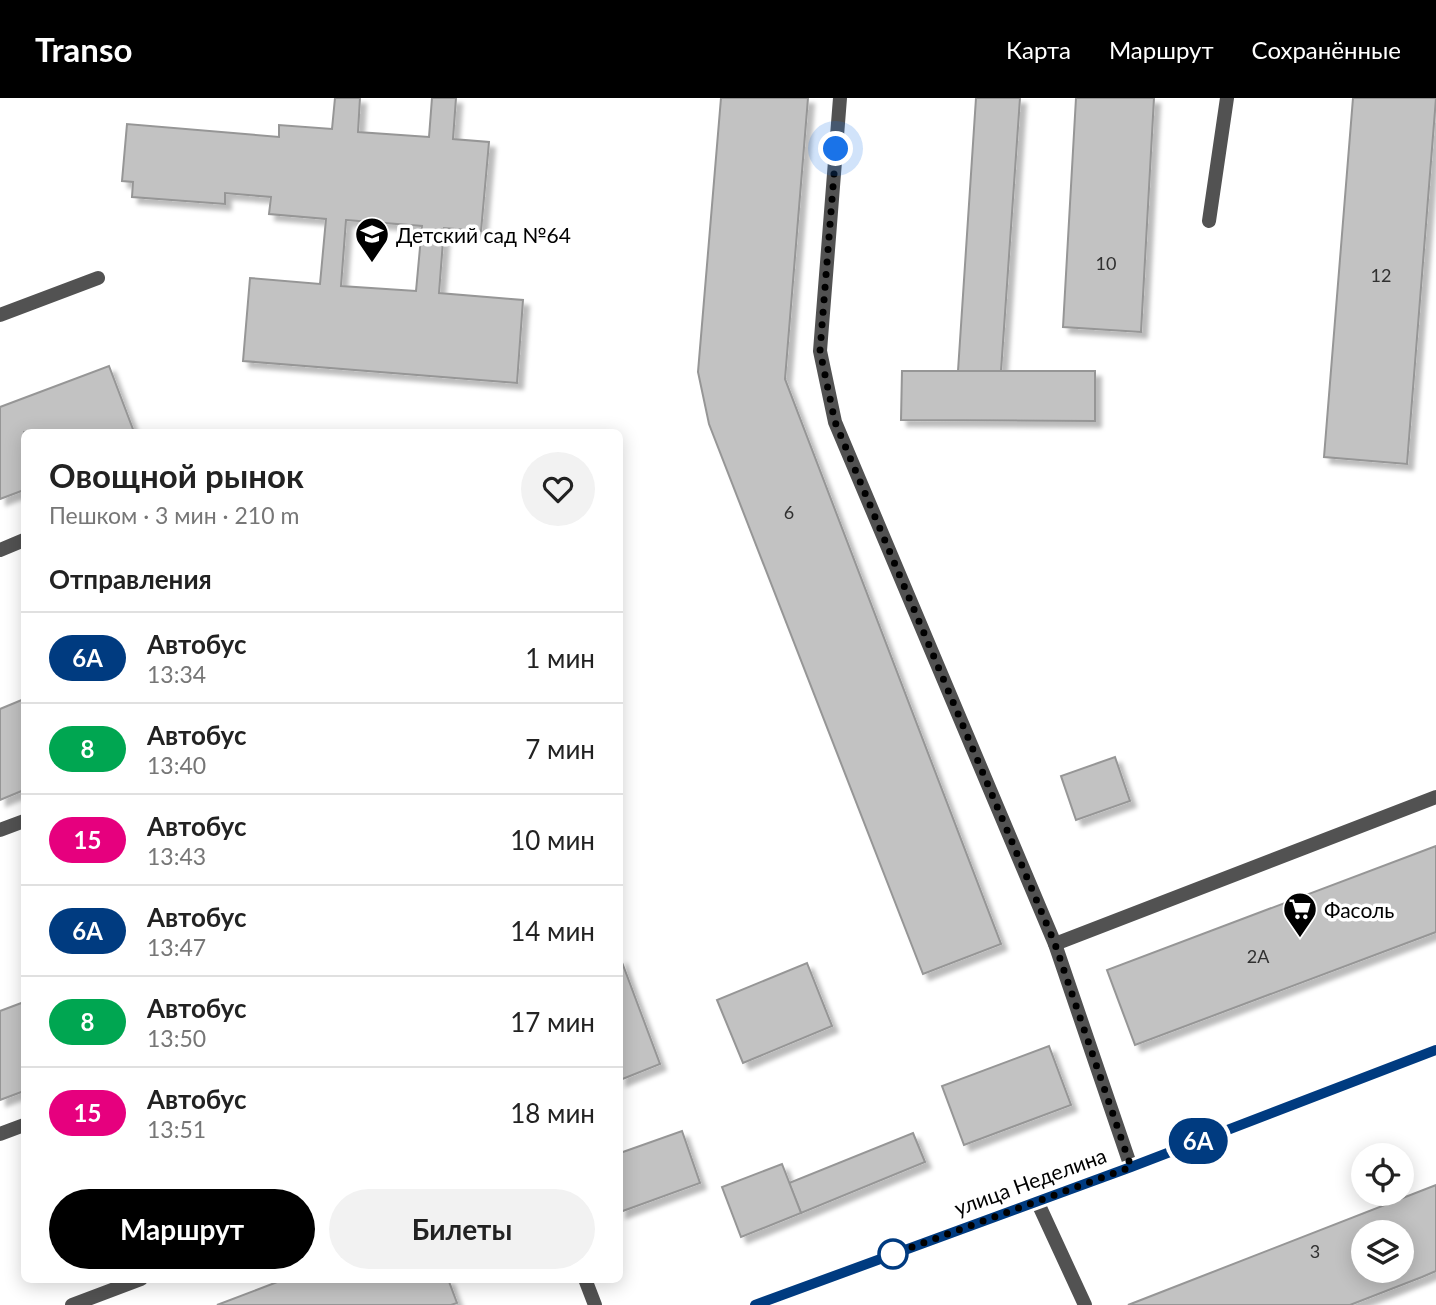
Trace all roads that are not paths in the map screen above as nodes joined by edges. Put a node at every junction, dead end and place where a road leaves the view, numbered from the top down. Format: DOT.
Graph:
graph roads {
  1 [pos="841,98"];
  2 [pos="1227,98"];
  3 [pos="1209,221"];
  4 [pos="98,278"];
  5 [pos="0,315"];
  6 [pos="21,541"];
  7 [pos="0,550"];
  8 [pos="1436,797"];
  9 [pos="21,822"];
  10 [pos="0,830"];
  11 [pos="1055,944"];
  12 [pos="1436,1049"];
  13 [pos="21,1126"];
  14 [pos="0,1134"];
  15 [pos="1131,1167"];
  16 [pos="1037,1201"];
  17 [pos="130,1283"];
  18 [pos="587,1283"];
  19 [pos="72,1305"];
  20 [pos="595,1305"];
  21 [pos="755,1305"];
  22 [pos="1085,1305"];
  1 -- 11 [label="lane"];
  2 -- 3 [label="lane"];
  4 -- 5 [label="lane"];
  6 -- 7 [label="lane"];
  8 -- 11 [label="lane"];
  9 -- 10 [label="lane"];
  11 -- 15 [label="lane"];
  12 -- 15 [label="street, улица Неделина"];
  13 -- 14 [label="lane"];
  15 -- 16 [label="street, улица Неделина"];
  16 -- 21 [label="street, улица Неделина"];
  16 -- 22 [label="lane"];
  17 -- 19 [label="lane"];
  18 -- 20 [label="lane"];
}
